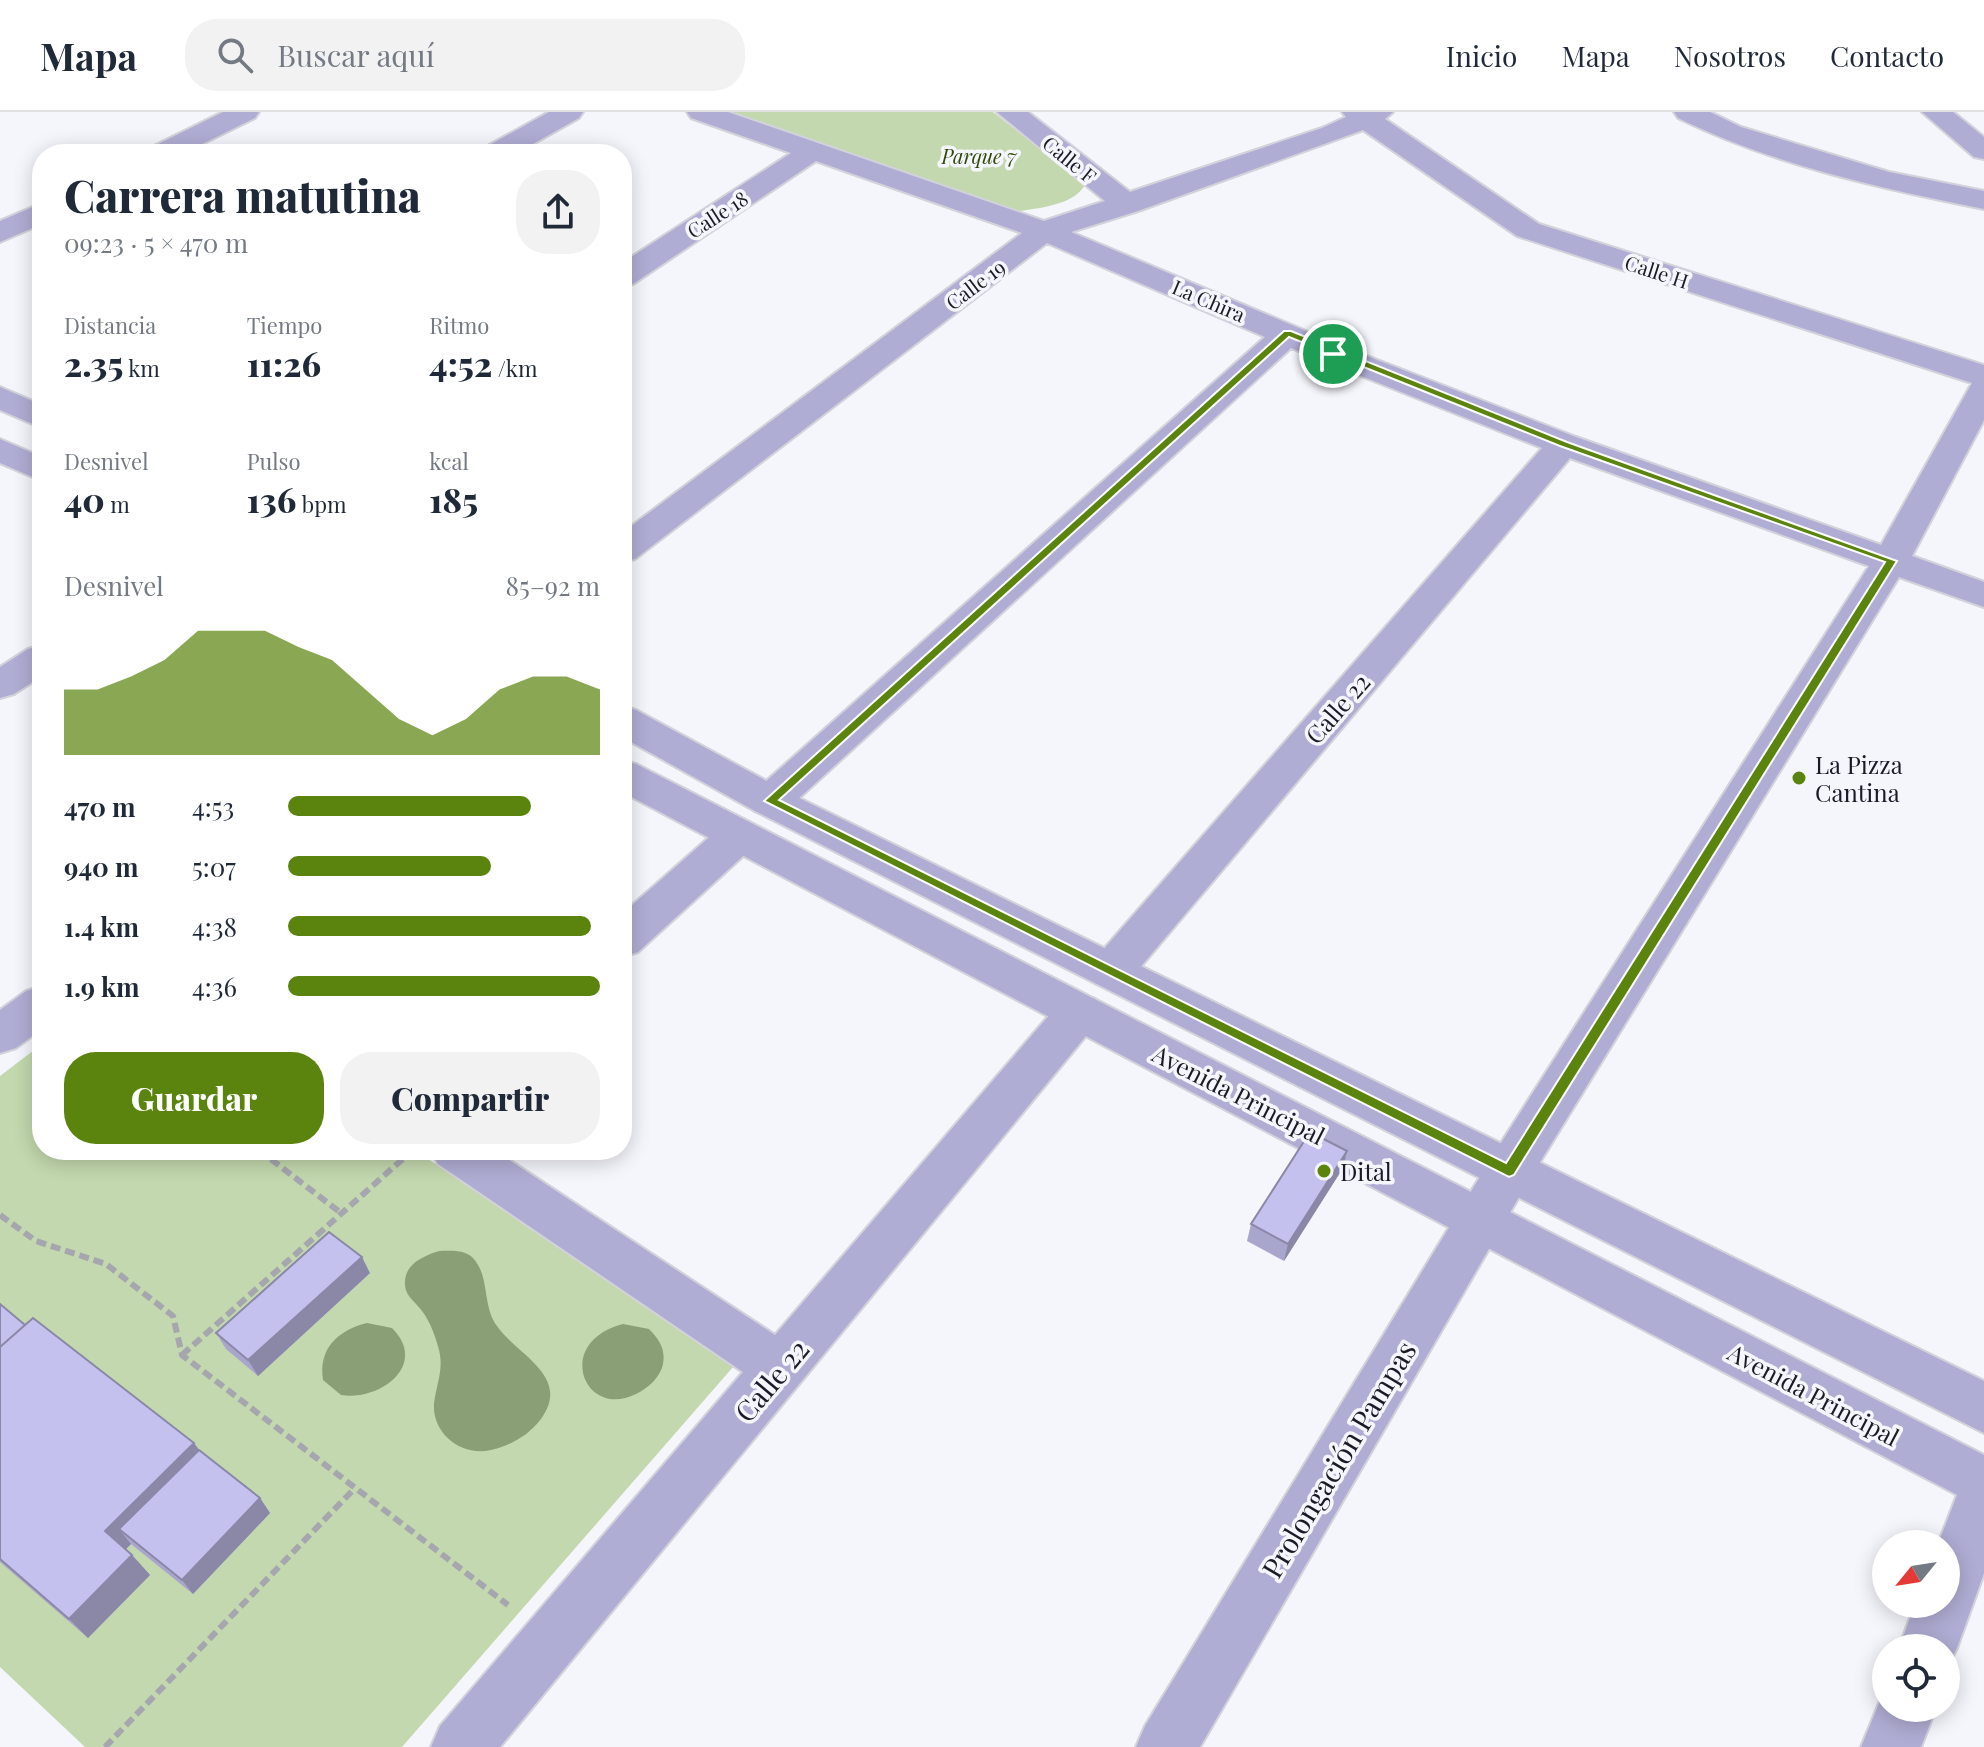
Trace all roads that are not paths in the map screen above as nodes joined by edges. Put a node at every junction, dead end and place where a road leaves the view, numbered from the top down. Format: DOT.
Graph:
graph roads {
  1 [pos="245,112"];
  2 [pos="569,112"];
  3 [pos="701,112"];
  4 [pos="1011,112"];
  5 [pos="1688,112"];
  6 [pos="1936,112"];
  7 [pos="1367,114"];
  8 [pos="180,144"];
  9 [pos="512,144"];
  10 [pos="813,151"];
  11 [pos="1984,151"];
  12 [pos="1984,200"];
  13 [pos="1128,205"];
  14 [pos="32,217"];
  15 [pos="1044,231"];
  16 [pos="0,233"];
  17 [pos="632,270"];
  18 [pos="1288,333"];
  19 [pos="1984,376"];
  20 [pos="1984,389"];
  21 [pos="0,397"];
  22 [pos="32,410"];
  23 [pos="1564,444"];
  24 [pos="0,449"];
  25 [pos="32,466"];
  26 [pos="632,543"];
  27 [pos="1891,561"];
  28 [pos="1984,595"];
  29 [pos="32,664"];
  30 [pos="0,685"];
  31 [pos="632,725"];
  32 [pos="632,779"];
  33 [pos="770,801"];
  34 [pos="738,836"];
  35 [pos="632,931"];
  36 [pos="1111,971"];
  37 [pos="32,1011"];
  38 [pos="1079,1012"];
  39 [pos="0,1035"];
  40 [pos="470,1160"];
  41 [pos="1509,1171"];
  42 [pos="1481,1219"];
  43 [pos="781,1368"];
  44 [pos="1984,1408"];
  45 [pos="1984,1483"];
  46 [pos="1984,1496"];
  47 [pos="1960,1561"];
  48 [pos="1901,1722"];
  49 [pos="461,1747"];
  50 [pos="1166,1747"];
  51 [pos="1891,1747"];
  1 -- 8 [label="street"];
  2 -- 9 [label="street"];
  3 -- 10 [label="street, La Chira"];
  4 -- 13 [label="street, Calle F"];
  5 -- 12 [label="street"];
  6 -- 11 [label="street"];
  7 -- 13 [label="street, Calle 19"];
  7 -- 19 [label="street, Calle H"];
  10 -- 15 [label="street, La Chira"];
  10 -- 17 [label="street, Calle 18"];
  13 -- 15 [label="street, Calle 19"];
  14 -- 16 [label="street"];
  15 -- 18 [label="street, La Chira"];
  15 -- 26 [label="street, Calle 19"];
  18 -- 23 [label="street, La Chira"];
  18 -- 33 [label="street"];
  20 -- 27 [label="street, Prolongación Pampas"];
  21 -- 22 [label="street"];
  23 -- 27 [label="street, La Chira"];
  23 -- 36 [label="street, Calle 22"];
  24 -- 25 [label="street"];
  27 -- 28 [label="street, La Chira"];
  27 -- 41 [label="street, Prolongación Pampas"];
  29 -- 30 [label="street"];
  31 -- 33 [label="street"];
  32 -- 34 [label="street, Avenida Principal"];
  33 -- 36 [label="street"];
  34 -- 35 [label="street"];
  34 -- 38 [label="street, Avenida Principal"];
  36 -- 41 [label="street"];
  37 -- 39 [label="street"];
  38 -- 42 [label="street, Avenida Principal"];
  38 -- 43 [label="street, Calle 22"];
  40 -- 43 [label="street"];
  41 -- 42 [label="street, Prolongación Pampas"];
  41 -- 44 [label="street"];
  42 -- 45 [label="street, Avenida Principal"];
  42 -- 50 [label="street, Prolongación Pampas"];
  43 -- 49 [label="street, Calle 22"];
  46 -- 47 [label="street"];
  48 -- 51 [label="street"];
}
